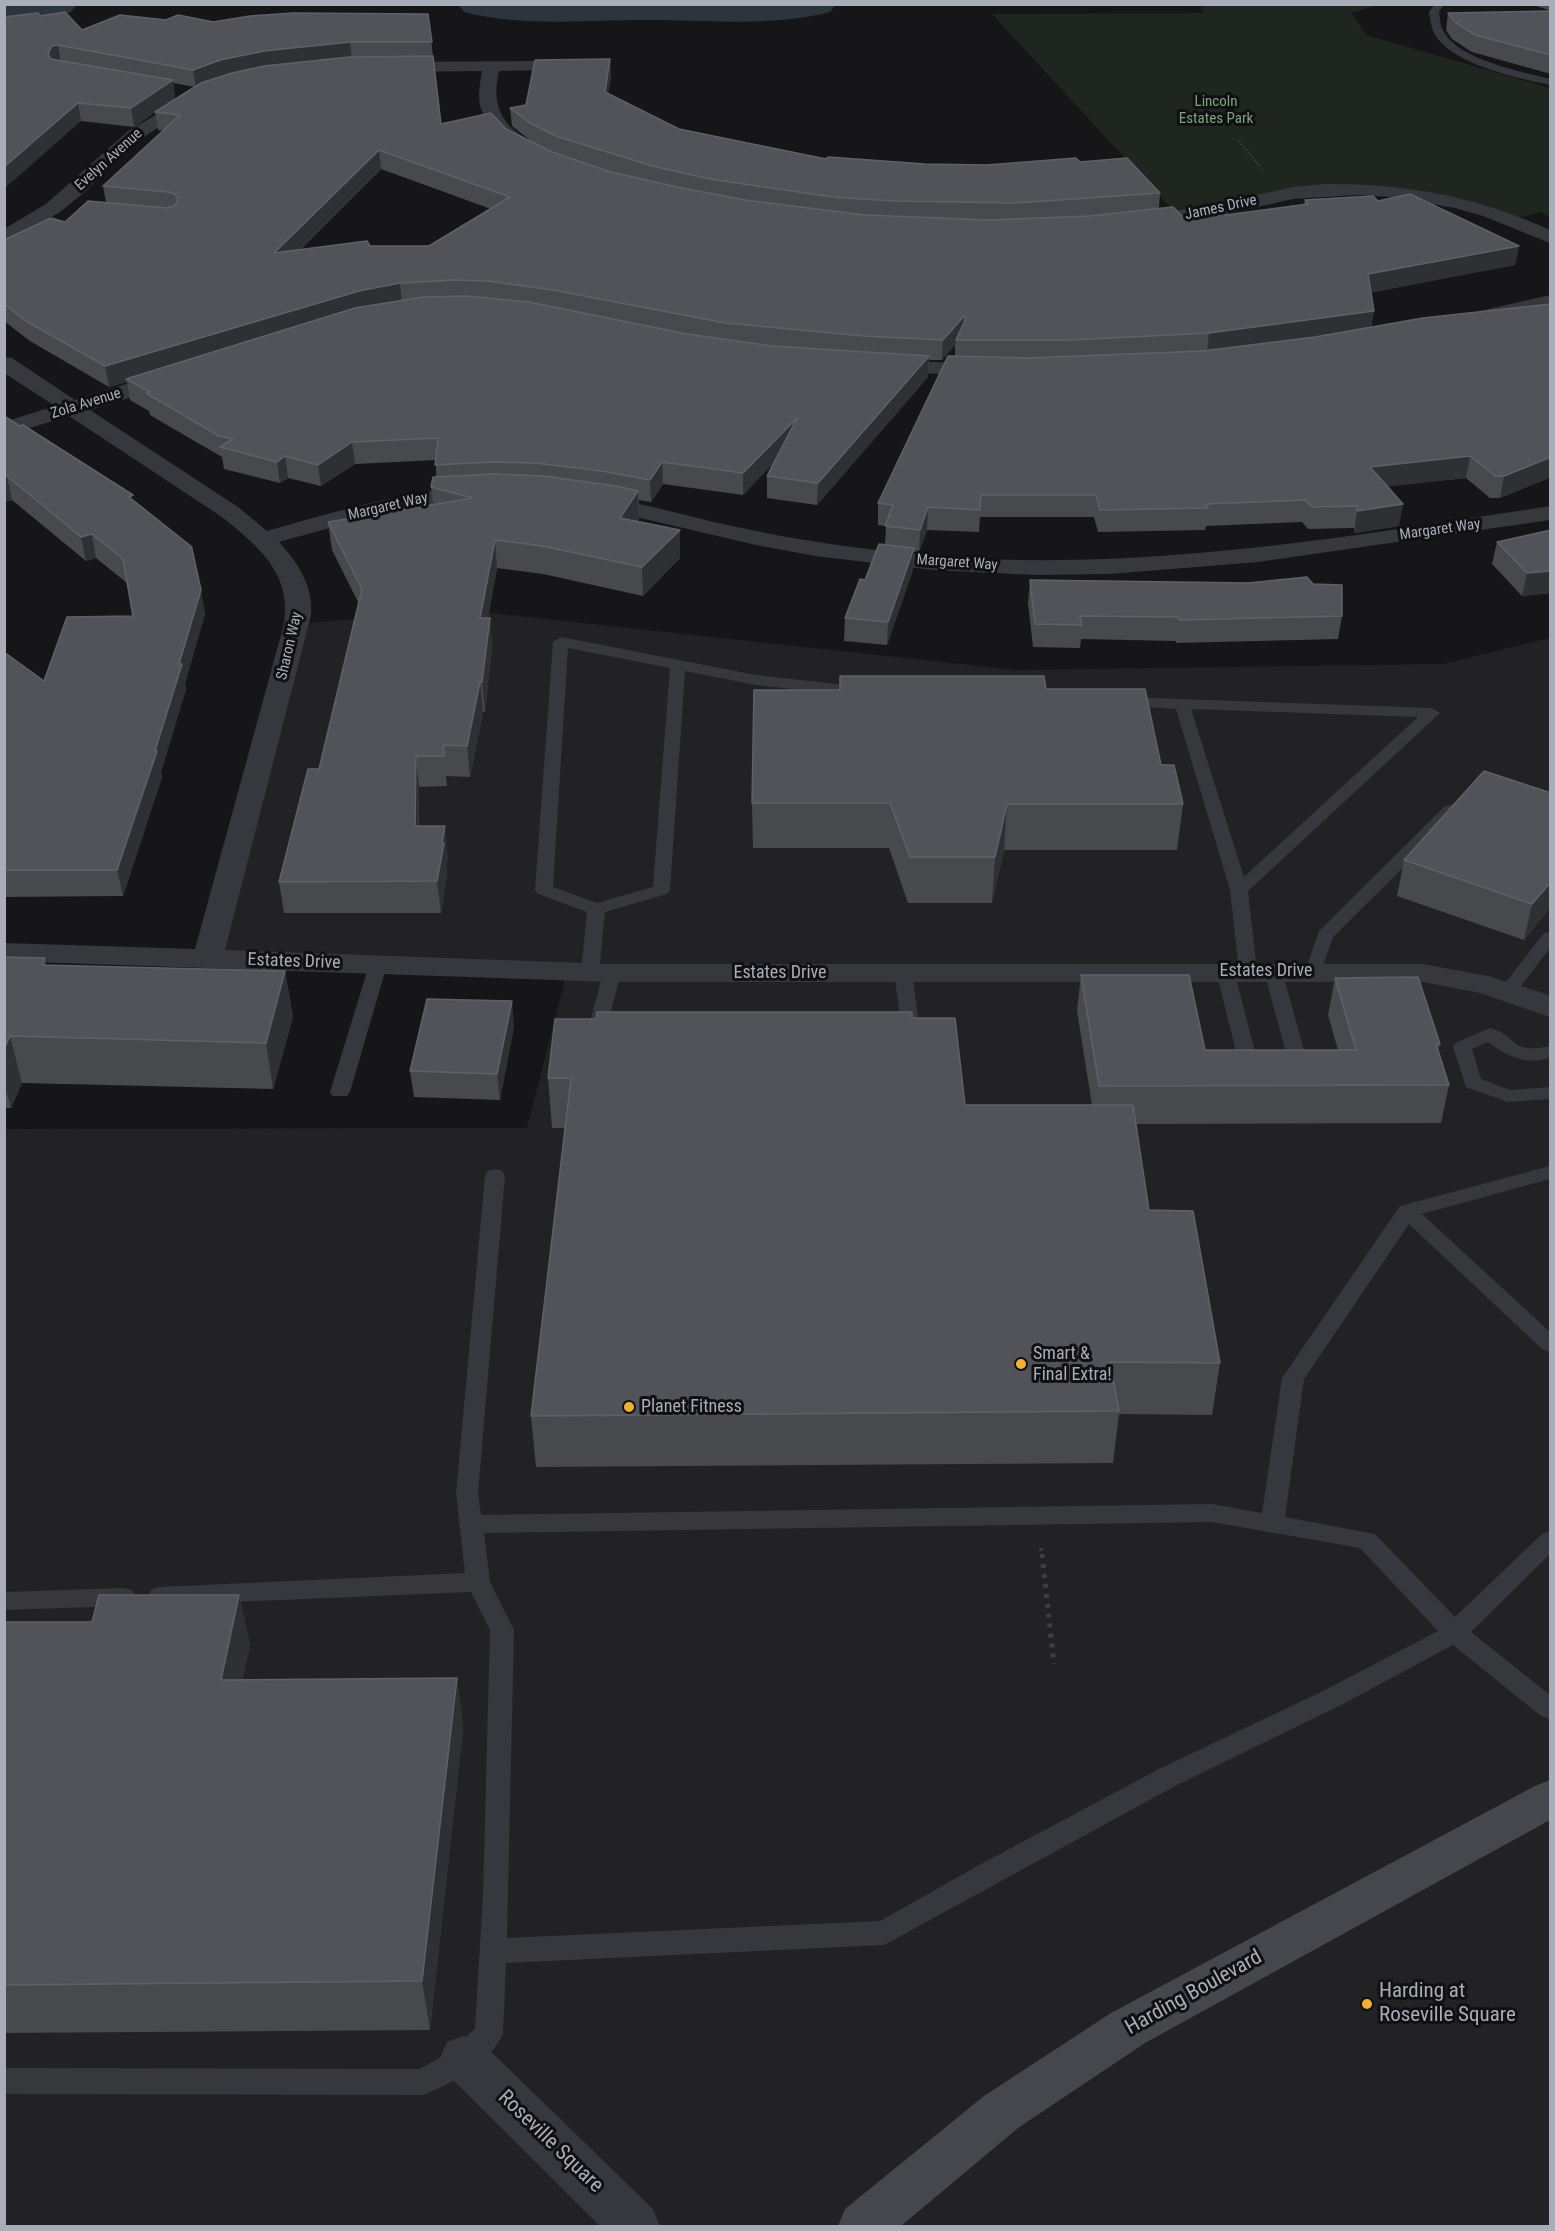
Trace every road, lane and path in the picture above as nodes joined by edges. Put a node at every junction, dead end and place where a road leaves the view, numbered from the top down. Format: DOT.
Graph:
graph roads {
  1 [pos="1440,4"];
  2 [pos="492,66"];
  3 [pos="538,66"];
  4 [pos="375,67"];
  5 [pos="1551,82"];
  6 [pos="174,91"];
  7 [pos="538,155"];
  8 [pos="52,208"];
  9 [pos="76,210"];
  10 [pos="1118,224"];
  11 [pos="1551,237"];
  12 [pos="4,238"];
  13 [pos="1551,301"];
  14 [pos="1457,321"];
  15 [pos="4,363"];
  16 [pos="868,365"];
  17 [pos="1005,370"];
  18 [pos="193,371"];
  19 [pos="74,408"];
  20 [pos="4,429"];
  21 [pos="497,493"];
  22 [pos="575,500"];
  23 [pos="1551,513"];
  24 [pos="263,539"];
  25 [pos="678,665"];
  26 [pos="878,693"];
  27 [pos="1100,701"];
  28 [pos="1182,704"];
  29 [pos="1464,797"];
  30 [pos="1239,890"];
  31 [pos="596,909"];
  32 [pos="1551,937"];
  33 [pos="4,952"];
  34 [pos="208,959"];
  35 [pos="378,965"];
  36 [pos="1249,971"];
  37 [pos="1314,971"];
  38 [pos="903,972"];
  39 [pos="601,973"];
  40 [pos="1508,991"];
  41 [pos="1551,1008"];
  42 [pos="619,1038"];
  43 [pos="889,1039"];
  44 [pos="1551,1052"];
  45 [pos="340,1092"];
  46 [pos="1551,1093"];
  47 [pos="1551,1173"];
  48 [pos="495,1176"];
  49 [pos="1407,1211"];
  50 [pos="1551,1344"];
  51 [pos="1038,1518"];
  52 [pos="471,1524"];
  53 [pos="1272,1524"];
  54 [pos="1551,1540"];
  55 [pos="478,1582"];
  56 [pos="4,1601"];
  57 [pos="1455,1633"];
  58 [pos="1054,1664"];
  59 [pos="1551,1709"];
  60 [pos="1551,1799"];
  61 [pos="493,1951"];
  62 [pos="464,2058"];
  63 [pos="4,2081"];
  64 [pos="636,2226"];
  65 [pos="863,2226"];
  1 -- 5 [label="lane"];
  2 -- 3 [label="street"];
  2 -- 4 [label="street"];
  2 -- 7 [label="street"];
  6 -- 8 [label="street, Evelyn Avenue"];
  8 -- 9 [label="street"];
  8 -- 12 [label="street, Evelyn Avenue"];
  10 -- 11 [label="street, James Drive"];
  13 -- 14 [label="street"];
  15 -- 19 [label="street, Sharon Way"];
  16 -- 17 [label="street"];
  18 -- 19 [label="street, Zola Avenue"];
  19 -- 20 [label="street, Zola Avenue"];
  19 -- 24 [label="street, Sharon Way"];
  21 -- 24 [label="street, Margaret Way"];
  22 -- 23 [label="street, Margaret Way"];
  24 -- 34 [label="street, Sharon Way"];
  25 -- 26 [label="lane"];
  25 -- 31 [label="lane"];
  25 -- 31 [label="lane"];
  27 -- 28 [label="lane"];
  28 -- 30 [label="lane"];
  28 -- 30 [label="lane"];
  29 -- 37 [label="lane"];
  30 -- 36 [label="lane"];
  31 -- 39 [label="lane"];
  32 -- 40 [label="lane"];
  33 -- 34 [label="street, Estates Drive"];
  34 -- 35 [label="street, Estates Drive"];
  35 -- 39 [label="street, Estates Drive"];
  35 -- 45 [label="lane"];
  36 -- 36 [label="lane"];
  36 -- 37 [label="street, Estates Drive"];
  36 -- 38 [label="street, Estates Drive"];
  37 -- 40 [label="street, Estates Drive"];
  38 -- 39 [label="street, Estates Drive"];
  38 -- 43 [label="lane"];
  39 -- 42 [label="lane"];
  40 -- 41 [label="street, Estates Drive"];
  44 -- 46 [label="lane"];
  47 -- 49 [label="lane"];
  48 -- 52 [label="lane"];
  49 -- 50 [label="lane"];
  49 -- 53 [label="lane"];
  51 -- 52 [label="lane"];
  51 -- 53 [label="lane"];
  51 -- 58 [label="path"];
  52 -- 55 [label="lane"];
  53 -- 57 [label="lane"];
  54 -- 57 [label="lane"];
  55 -- 56 [label="lane"];
  55 -- 61 [label="lane"];
  57 -- 59 [label="lane"];
  57 -- 61 [label="lane"];
  60 -- 65 [label="main road, Harding Boulevard"];
  61 -- 62 [label="lane"];
  62 -- 63 [label="lane"];
  62 -- 64 [label="street, Roseville Square"];
}
